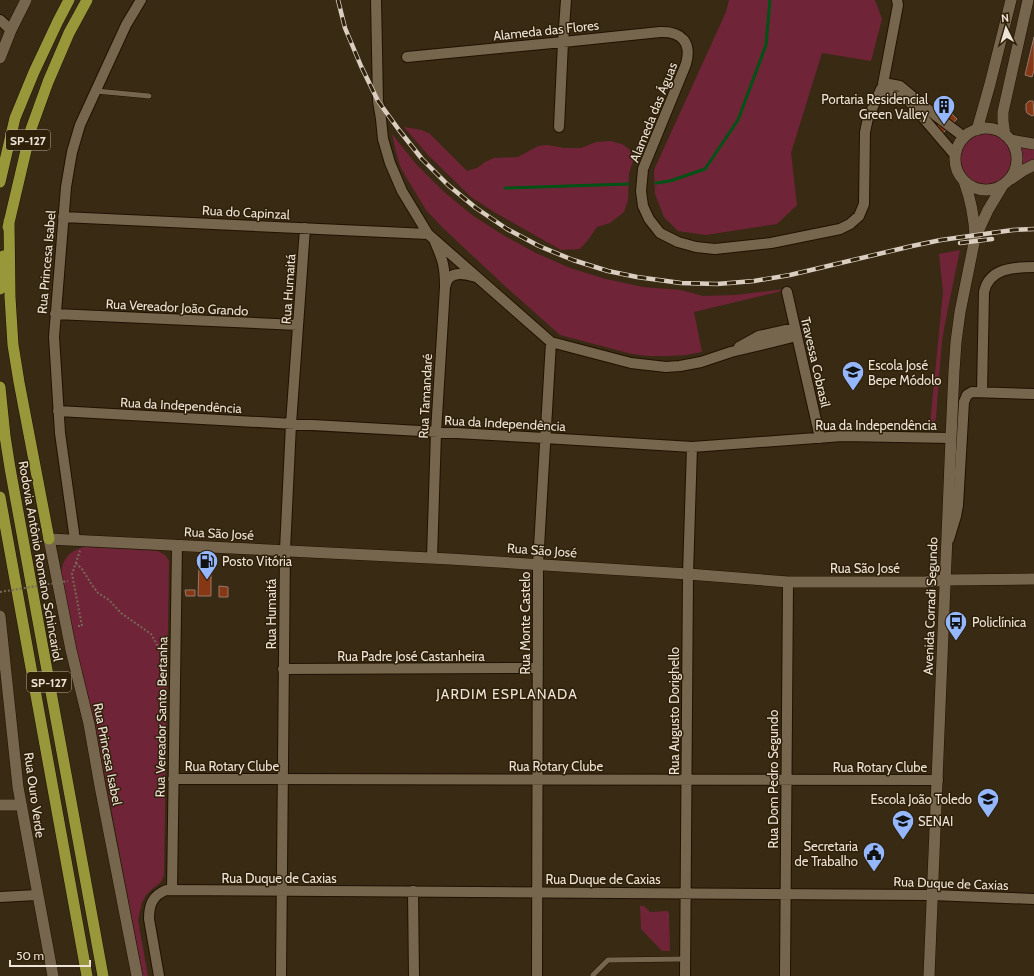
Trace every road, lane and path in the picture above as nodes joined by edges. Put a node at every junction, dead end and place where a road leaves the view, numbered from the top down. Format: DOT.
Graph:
graph roads {
  1 [pos="26,0"];
  2 [pos="69,0"];
  3 [pos="87,0"];
  4 [pos="141,0"];
  5 [pos="376,0"];
  6 [pos="566,0"];
  7 [pos="897,0"];
  8 [pos="1012,0"];
  9 [pos="1028,0"];
  10 [pos="0,20"];
  11 [pos="11,30"];
  12 [pos="684,41"];
  13 [pos="563,42"];
  14 [pos="407,57"];
  15 [pos="0,58"];
  16 [pos="885,88"];
  17 [pos="96,91"];
  18 [pos="149,96"];
  19 [pos="15,118"];
  20 [pos="559,127"];
  21 [pos="977,130"];
  22 [pos="964,137"];
  23 [pos="1008,138"];
  24 [pos="1034,144"];
  25 [pos="0,147"];
  26 [pos="955,155"];
  27 [pos="1034,165"];
  28 [pos="964,181"];
  29 [pos="0,182"];
  30 [pos="1006,182"];
  31 [pos="63,217"];
  32 [pos="9,221"];
  33 [pos="305,228"];
  34 [pos="431,236"];
  35 [pos="975,238"];
  36 [pos="1034,267"];
  37 [pos="477,277"];
  38 [pos="445,287"];
  39 [pos="0,290"];
  40 [pos="787,292"];
  41 [pos="55,314"];
  42 [pos="298,325"];
  43 [pos="796,332"];
  44 [pos="551,342"];
  45 [pos="0,387"];
  46 [pos="982,392"];
  47 [pos="1034,394"];
  48 [pos="58,411"];
  49 [pos="291,424"];
  50 [pos="436,432"];
  51 [pos="545,438"];
  52 [pos="820,438"];
  53 [pos="951,438"];
  54 [pos="692,447"];
  55 [pos="0,496"];
  56 [pos="49,539"];
  57 [pos="80,540"];
  58 [pos="177,545"];
  59 [pos="946,547"];
  60 [pos="285,550"];
  61 [pos="432,558"];
  62 [pos="76,563"];
  63 [pos="538,564"];
  64 [pos="688,574"];
  65 [pos="1034,579"];
  66 [pos="945,580"];
  67 [pos="68,581"];
  68 [pos="788,582"];
  69 [pos="0,592"];
  70 [pos="0,616"];
  71 [pos="77,626"];
  72 [pos="175,660"];
  73 [pos="538,668"];
  74 [pos="284,669"];
  75 [pos="174,779"];
  76 [pos="283,779"];
  77 [pos="538,779"];
  78 [pos="687,780"];
  79 [pos="786,780"];
  80 [pos="938,780"];
  81 [pos="0,805"];
  82 [pos="21,805"];
  83 [pos="172,890"];
  84 [pos="282,891"];
  85 [pos="413,891"];
  86 [pos="537,892"];
  87 [pos="686,893"];
  88 [pos="785,894"];
  89 [pos="932,895"];
  90 [pos="37,896"];
  91 [pos="0,897"];
  92 [pos="1034,899"];
  93 [pos="685,959"];
  94 [pos="593,975"];
  95 [pos="53,976"];
  96 [pos="88,976"];
  97 [pos="103,976"];
  98 [pos="137,976"];
  99 [pos="159,976"];
  100 [pos="281,976"];
  101 [pos="414,976"];
  102 [pos="537,976"];
  103 [pos="685,976"];
  104 [pos="785,976"];
  105 [pos="929,976"];
  1 -- 11 [label="street"];
  2 -- 19 [label="highway, SP-127"];
  3 -- 32 [label="highway, SP-127"];
  4 -- 17 [label="street, Rua Princesa Isabel"];
  5 -- 34 [label="street"];
  6 -- 13 [label="street"];
  7 -- 16 [label="street, Alameda das Águas"];
  8 -- 21 [label="street"];
  9 -- 23 [label="street"];
  10 -- 11 [label="street"];
  11 -- 15 [label="street"];
  12 -- 13 [label="street, Alameda das Flores"];
  12 -- 16 [label="street, Alameda das Águas"];
  13 -- 14 [label="street, Alameda das Flores"];
  13 -- 20 [label="street"];
  16 -- 22 [label="street"];
  16 -- 26 [label="street"];
  17 -- 18 [label="lane"];
  17 -- 31 [label="street, Rua Princesa Isabel"];
  19 -- 25 [label="highway"];
  19 -- 29 [label="highway, SP-127"];
  21 -- 22 [label="street"];
  21 -- 23 [label="street"];
  22 -- 26 [label="street"];
  23 -- 24 [label="street"];
  23 -- 30 [label="street"];
  26 -- 28 [label="street"];
  27 -- 30 [label="street"];
  28 -- 30 [label="street"];
  28 -- 35 [label="street, Avenida Corradi Segundo"];
  30 -- 35 [label="street, Avenida Corradi Segundo"];
  31 -- 33 [label="street, Rua do Capinzal"];
  31 -- 41 [label="street, Rua Princesa Isabel"];
  32 -- 39 [label="highway, SP-127"];
  32 -- 56 [label="highway"];
  33 -- 34 [label="street, Rua do Capinzal"];
  33 -- 42 [label="street, Rua Humaitá"];
  34 -- 37 [label="street"];
  34 -- 38 [label="street, Rua Tamandaré"];
  35 -- 53 [label="street, Avenida Corradi Segundo"];
  36 -- 46 [label="street"];
  37 -- 38 [label="street"];
  37 -- 44 [label="street"];
  38 -- 50 [label="street, Rua Tamandaré"];
  40 -- 43 [label="street, Travessa Cobrasil"];
  41 -- 42 [label="street, Rua Vereador João Grando"];
  41 -- 48 [label="street, Rua Princesa Isabel"];
  42 -- 49 [label="street, Rua Humaitá"];
  43 -- 44 [label="street"];
  43 -- 52 [label="street, Travessa Cobrasil"];
  44 -- 51 [label="street, Rua Monte Castelo"];
  45 -- 97 [label="highway, Rodovia Antônio Romano Schincariol / SP-127"];
  46 -- 47 [label="street"];
  46 -- 59 [label="street"];
  48 -- 49 [label="street, Rua da Independência"];
  48 -- 57 [label="street, Rua Princesa Isabel"];
  49 -- 50 [label="street, Rua da Independência"];
  49 -- 60 [label="street, Rua Humaitá"];
  50 -- 51 [label="street, Rua da Independência"];
  50 -- 61 [label="street, Rua Tamandaré"];
  51 -- 54 [label="street, Rua da Independência"];
  51 -- 63 [label="street, Rua Monte Castelo"];
  52 -- 53 [label="street, Rua da Independência"];
  52 -- 54 [label="street, Rua da Independência"];
  53 -- 59 [label="street, Avenida Corradi Segundo"];
  54 -- 64 [label="street, Rua Augusto Dorighello"];
  55 -- 96 [label="highway, SP-127"];
  56 -- 57 [label="street, Rua São José"];
  56 -- 98 [label="street, Rua Princesa Isabel"];
  57 -- 58 [label="street, Rua São José"];
  57 -- 62 [label="path"];
  58 -- 60 [label="street, Rua São José"];
  58 -- 72 [label="street, Rua Vereador Santo Bertanha"];
  59 -- 66 [label="street, Avenida Corradi Segundo"];
  60 -- 61 [label="street, Rua São José"];
  60 -- 74 [label="street, Rua Humaitá"];
  61 -- 63 [label="street, Rua São José"];
  62 -- 71 [label="path"];
  62 -- 72 [label="path"];
  63 -- 64 [label="street, Rua São José"];
  63 -- 73 [label="street, Rua Monte Castelo"];
  64 -- 68 [label="street, Rua São José"];
  64 -- 78 [label="street, Rua Augusto Dorighello"];
  65 -- 66 [label="street, Rua São José"];
  66 -- 68 [label="street, Rua São José"];
  66 -- 80 [label="street, Avenida Corradi Segundo"];
  67 -- 69 [label="path, bridge"];
  68 -- 79 [label="street, Rua Dom Pedro Segundo"];
  70 -- 82 [label="street, Rua Ouro Verde"];
  72 -- 75 [label="street, Rua Vereador Santo Bertanha"];
  73 -- 74 [label="street, Rua Padre José Castanheira"];
  73 -- 77 [label="street, Rua Monte Castelo"];
  74 -- 76 [label="street, Rua Humaitá"];
  75 -- 76 [label="street, Rua Rotary Clube"];
  75 -- 83 [label="street, Rua Vereador Santo Bertanha"];
  76 -- 77 [label="street, Rua Rotary Clube"];
  76 -- 84 [label="street, Rua Humaitá"];
  77 -- 78 [label="street, Rua Rotary Clube"];
  77 -- 86 [label="street, Rua Monte Castelo"];
  78 -- 79 [label="street, Rua Rotary Clube"];
  78 -- 87 [label="street, Rua Augusto Dorighello"];
  79 -- 80 [label="street, Rua Rotary Clube"];
  79 -- 88 [label="street, Rua Dom Pedro Segundo"];
  80 -- 89 [label="street, Avenida Corradi Segundo"];
  81 -- 82 [label="street"];
  82 -- 90 [label="street, Rua Ouro Verde"];
  83 -- 84 [label="street, Rua Duque de Caxias"];
  83 -- 99 [label="street"];
  84 -- 85 [label="street, Rua Duque de Caxias"];
  84 -- 100 [label="street, Rua Humaitá"];
  85 -- 86 [label="street, Rua Duque de Caxias"];
  85 -- 101 [label="street"];
  86 -- 87 [label="street, Rua Duque de Caxias"];
  86 -- 102 [label="street, Rua Monte Castelo"];
  87 -- 88 [label="street, Rua Duque de Caxias"];
  87 -- 93 [label="street, Rua Augusto Dorighello"];
  88 -- 89 [label="street, Rua Duque de Caxias"];
  88 -- 104 [label="street, Rua Dom Pedro Segundo"];
  89 -- 92 [label="street, Rua Duque de Caxias"];
  89 -- 105 [label="street, Avenida Corradi Segundo"];
  90 -- 91 [label="street"];
  90 -- 95 [label="street, Rua Ouro Verde"];
  93 -- 94 [label="lane"];
  93 -- 103 [label="street, Rua Augusto Dorighello"];
}
